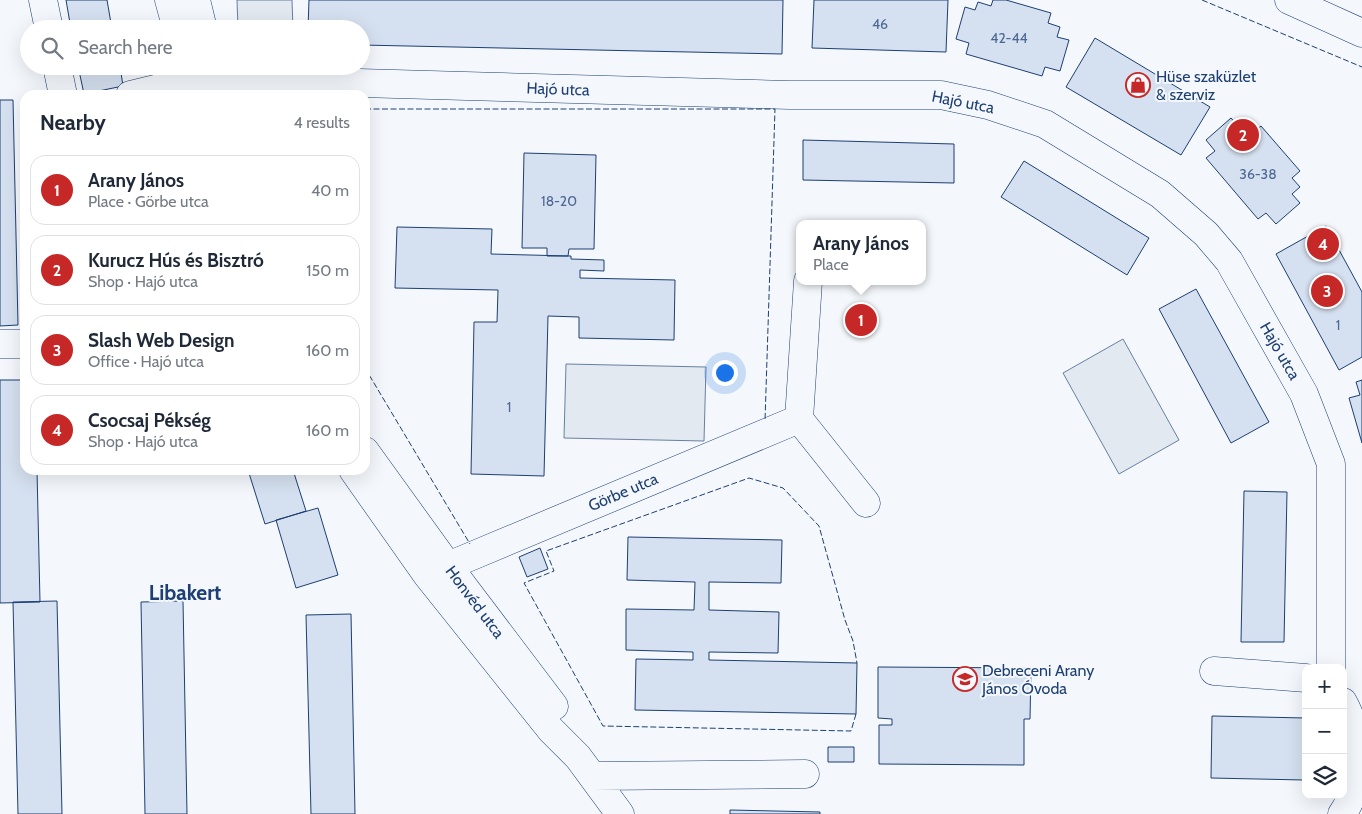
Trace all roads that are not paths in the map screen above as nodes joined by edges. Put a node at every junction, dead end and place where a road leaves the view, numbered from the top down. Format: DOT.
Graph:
graph roads {
  1 [pos="43,0"];
  2 [pos="169,0"];
  3 [pos="196,0"];
  4 [pos="1289,0"];
  5 [pos="47,20"];
  6 [pos="175,20"];
  7 [pos="201,20"];
  8 [pos="1362,33"];
  9 [pos="58,75"];
  10 [pos="203,80"];
  11 [pos="61,90"];
  12 [pos="154,90"];
  13 [pos="808,285"];
  14 [pos="0,344"];
  15 [pos="20,344"];
  16 [pos="799,418"];
  17 [pos="370,458"];
  18 [pos="356,475"];
  19 [pos="866,503"];
  20 [pos="448,566"];
  21 [pos="1331,664"];
  22 [pos="1214,672"];
  23 [pos="1302,678"];
  24 [pos="1346,709"];
  25 [pos="586,766"];
  26 [pos="805,774"];
  27 [pos="620,814"];
  28 [pos="1342,814"];
  1 -- 5 [label="street"];
  2 -- 6 [label="street"];
  3 -- 7 [label="street"];
  4 -- 8 [label="street"];
  9 -- 11 [label="street"];
  10 -- 12 [label="street, Hajó utca"];
  10 -- 21 [label="street, Hajó utca"];
  13 -- 16 [label="street"];
  14 -- 15 [label="street"];
  16 -- 19 [label="street"];
  16 -- 20 [label="street, Görbe utca"];
  17 -- 20 [label="street, Honvéd utca"];
  18 -- 25 [label="street, Honvéd utca"];
  20 -- 25 [label="street, Honvéd utca"];
  22 -- 23 [label="street"];
  24 -- 28 [label="street"];
  25 -- 26 [label="street"];
  25 -- 27 [label="street, Honvéd utca"];
}
